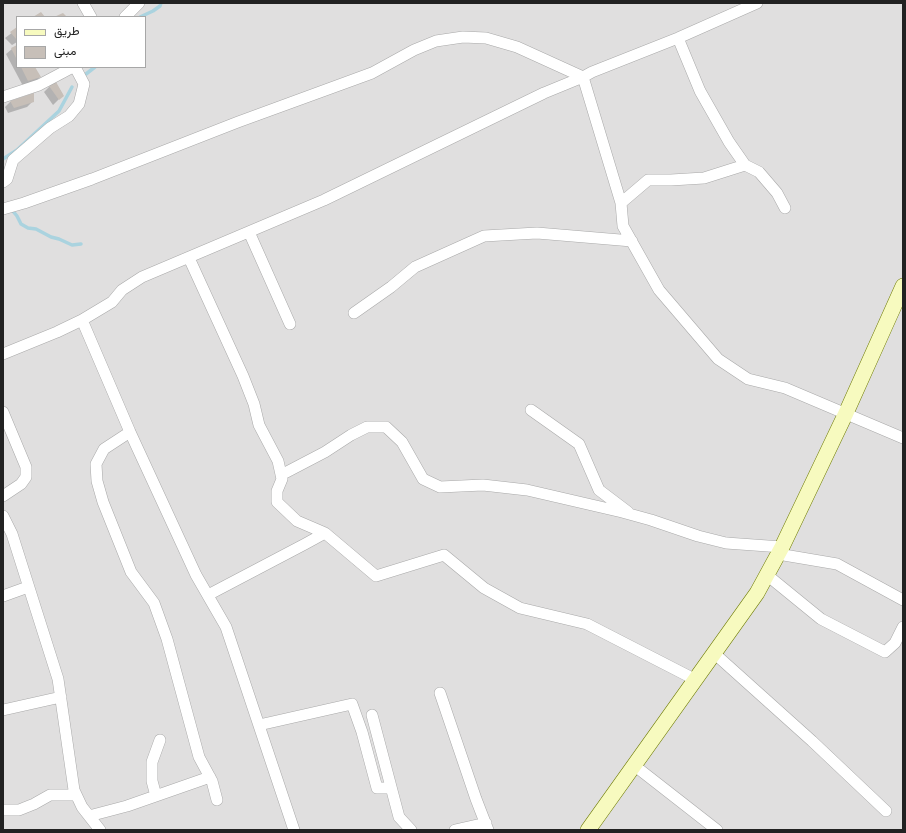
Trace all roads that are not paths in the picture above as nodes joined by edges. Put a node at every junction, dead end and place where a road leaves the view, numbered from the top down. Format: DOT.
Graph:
graph roads {
  1 [pos="83,3"];
  2 [pos="139,3"];
  3 [pos="757,3"];
  4 [pos="90,16"];
  5 [pos="126,16"];
  6 [pos="678,38"];
  7 [pos="72,68"];
  8 [pos="75,68"];
  9 [pos="583,78"];
  10 [pos="3,97"];
  11 [pos="745,166"];
  12 [pos="3,182"];
  13 [pos="621,203"];
  14 [pos="785,208"];
  15 [pos="3,209"];
  16 [pos="249,232"];
  17 [pos="632,240"];
  18 [pos="189,258"];
  19 [pos="903,286"];
  20 [pos="354,313"];
  21 [pos="82,320"];
  22 [pos="290,324"];
  23 [pos="3,354"];
  24 [pos="531,410"];
  25 [pos="3,412"];
  26 [pos="846,413"];
  27 [pos="130,432"];
  28 [pos="903,438"];
  29 [pos="281,475"];
  30 [pos="3,496"];
  31 [pos="632,515"];
  32 [pos="3,516"];
  33 [pos="325,532"];
  34 [pos="780,550"];
  35 [pos="767,574"];
  36 [pos="28,587"];
  37 [pos="208,595"];
  38 [pos="3,596"];
  39 [pos="903,600"];
  40 [pos="903,627"];
  41 [pos="715,654"];
  42 [pos="696,680"];
  43 [pos="440,693"];
  44 [pos="61,697"];
  45 [pos="3,710"];
  46 [pos="372,715"];
  47 [pos="259,725"];
  48 [pos="160,740"];
  49 [pos="635,766"];
  50 [pos="210,777"];
  51 [pos="391,788"];
  52 [pos="76,795"];
  53 [pos="156,796"];
  54 [pos="217,800"];
  55 [pos="3,810"];
  56 [pos="886,811"];
  57 [pos="89,816"];
  58 [pos="487,827"];
  59 [pos="100,830"];
  60 [pos="294,830"];
  61 [pos="411,830"];
  62 [pos="455,830"];
  63 [pos="588,830"];
  64 [pos="717,830"];
  1 -- 4 [label="street"];
  2 -- 5 [label="street"];
  3 -- 6 [label="street"];
  6 -- 9 [label="street"];
  6 -- 11 [label="street"];
  7 -- 10 [label="street"];
  8 -- 12 [label="street"];
  9 -- 13 [label="street"];
  9 -- 15 [label="street"];
  9 -- 16 [label="street"];
  11 -- 13 [label="street"];
  11 -- 14 [label="street"];
  13 -- 17 [label="street"];
  16 -- 18 [label="street"];
  16 -- 22 [label="street"];
  17 -- 20 [label="street"];
  17 -- 26 [label="street"];
  18 -- 21 [label="street"];
  18 -- 29 [label="street"];
  19 -- 26 [label="street"];
  21 -- 23 [label="street"];
  21 -- 27 [label="street"];
  24 -- 31 [label="street"];
  25 -- 30 [label="street"];
  26 -- 28 [label="street"];
  26 -- 34 [label="street"];
  27 -- 37 [label="street"];
  27 -- 50 [label="street"];
  29 -- 31 [label="street"];
  29 -- 33 [label="street"];
  31 -- 34 [label="street"];
  32 -- 36 [label="street"];
  33 -- 37 [label="street"];
  33 -- 42 [label="street"];
  34 -- 35 [label="street"];
  34 -- 39 [label="street"];
  35 -- 40 [label="street"];
  35 -- 41 [label="street"];
  36 -- 38 [label="street"];
  36 -- 44 [label="street"];
  37 -- 47 [label="street"];
  41 -- 42 [label="street"];
  41 -- 56 [label="street"];
  42 -- 49 [label="street"];
  43 -- 58 [label="street"];
  44 -- 45 [label="street"];
  44 -- 52 [label="street"];
  46 -- 51 [label="street"];
  47 -- 51 [label="street"];
  47 -- 60 [label="street"];
  48 -- 53 [label="street"];
  49 -- 63 [label="street"];
  49 -- 64 [label="street"];
  50 -- 53 [label="street"];
  50 -- 54 [label="street"];
  51 -- 61 [label="street"];
  52 -- 55 [label="street"];
  52 -- 57 [label="street"];
  53 -- 57 [label="street"];
  57 -- 59 [label="street"];
  58 -- 62 [label="street"];
}
